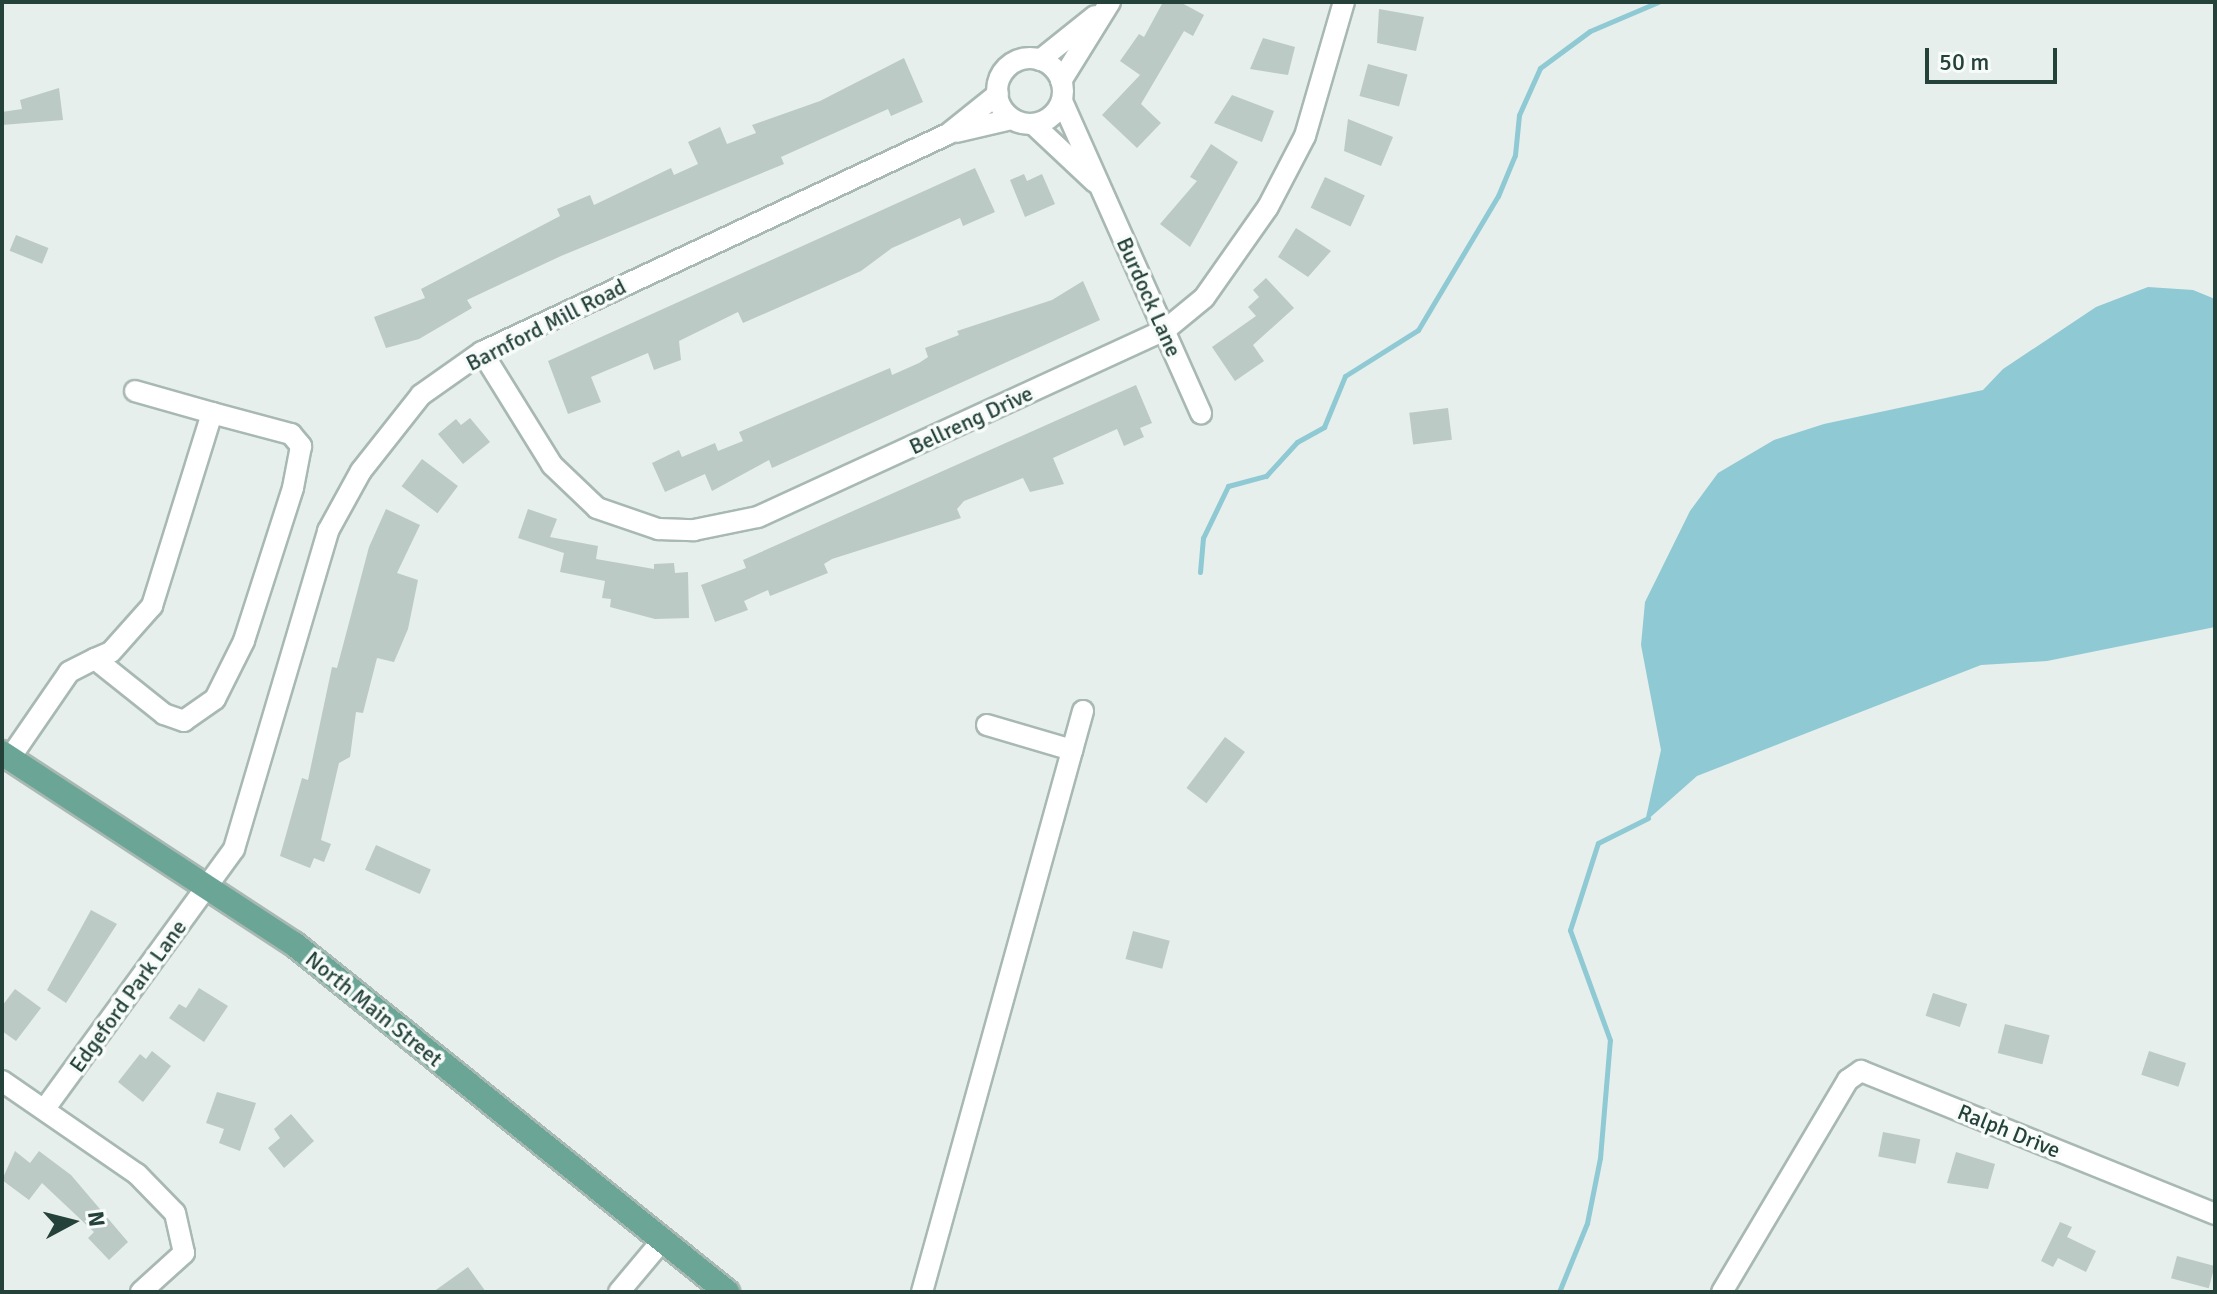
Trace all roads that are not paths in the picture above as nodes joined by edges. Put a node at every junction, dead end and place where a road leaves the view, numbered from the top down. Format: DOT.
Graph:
graph roads {
  1 [pos="1344,2"];
  2 [pos="1108,4"];
  3 [pos="1040,60"];
  4 [pos="1062,91"];
  5 [pos="998,94"];
  6 [pos="1012,119"];
  7 [pos="1033,124"];
  8 [pos="948,134"];
  9 [pos="1095,182"];
  10 [pos="1165,330"];
  11 [pos="482,352"];
  12 [pos="135,391"];
  13 [pos="212,413"];
  14 [pos="1201,413"];
  15 [pos="95,659"];
  16 [pos="1083,711"];
  17 [pos="987,725"];
  18 [pos="1072,750"];
  19 [pos="6,756"];
  20 [pos="207,884"];
  21 [pos="2,1081"];
  22 [pos="46,1107"];
  23 [pos="2214,1206"];
  24 [pos="661,1242"];
  25 [pos="141,1292"];
  26 [pos="619,1292"];
  27 [pos="727,1292"];
  28 [pos="922,1292"];
  29 [pos="1722,1292"];
  1 -- 10 [label="street, Bellreng Drive"];
  2 -- 3 [label="street, Barnford Mill Road"];
  2 -- 4 [label="street, Barnford Mill Road"];
  3 -- 4 [label="street"];
  3 -- 5 [label="street, Barnford Mill Road"];
  4 -- 7 [label="street, Barnford Mill Road"];
  4 -- 9 [label="street, Burdock Lane"];
  5 -- 6 [label="street"];
  5 -- 8 [label="street, Barnford Mill Road"];
  6 -- 7 [label="street, Barnford Mill Road"];
  6 -- 8 [label="street, Barnford Mill Road"];
  7 -- 9 [label="street, Burdock Lane"];
  8 -- 11 [label="street, Barnford Mill Road"];
  9 -- 10 [label="street, Burdock Lane"];
  10 -- 11 [label="street, Bellreng Drive"];
  10 -- 14 [label="street, Burdock Lane"];
  11 -- 20 [label="street, Barnford Mill Road"];
  12 -- 13 [label="street"];
  13 -- 15 [label="street"];
  13 -- 15 [label="street"];
  15 -- 19 [label="street"];
  16 -- 18 [label="street"];
  17 -- 18 [label="street"];
  18 -- 28 [label="street"];
  19 -- 20 [label="main road, North Main Street"];
  20 -- 22 [label="street, Edgeford Park Lane"];
  20 -- 24 [label="main road, North Main Street"];
  21 -- 22 [label="street"];
  22 -- 25 [label="street"];
  23 -- 29 [label="street, Ralph Drive"];
  24 -- 26 [label="street"];
  24 -- 27 [label="main road, North Main Street"];
}
